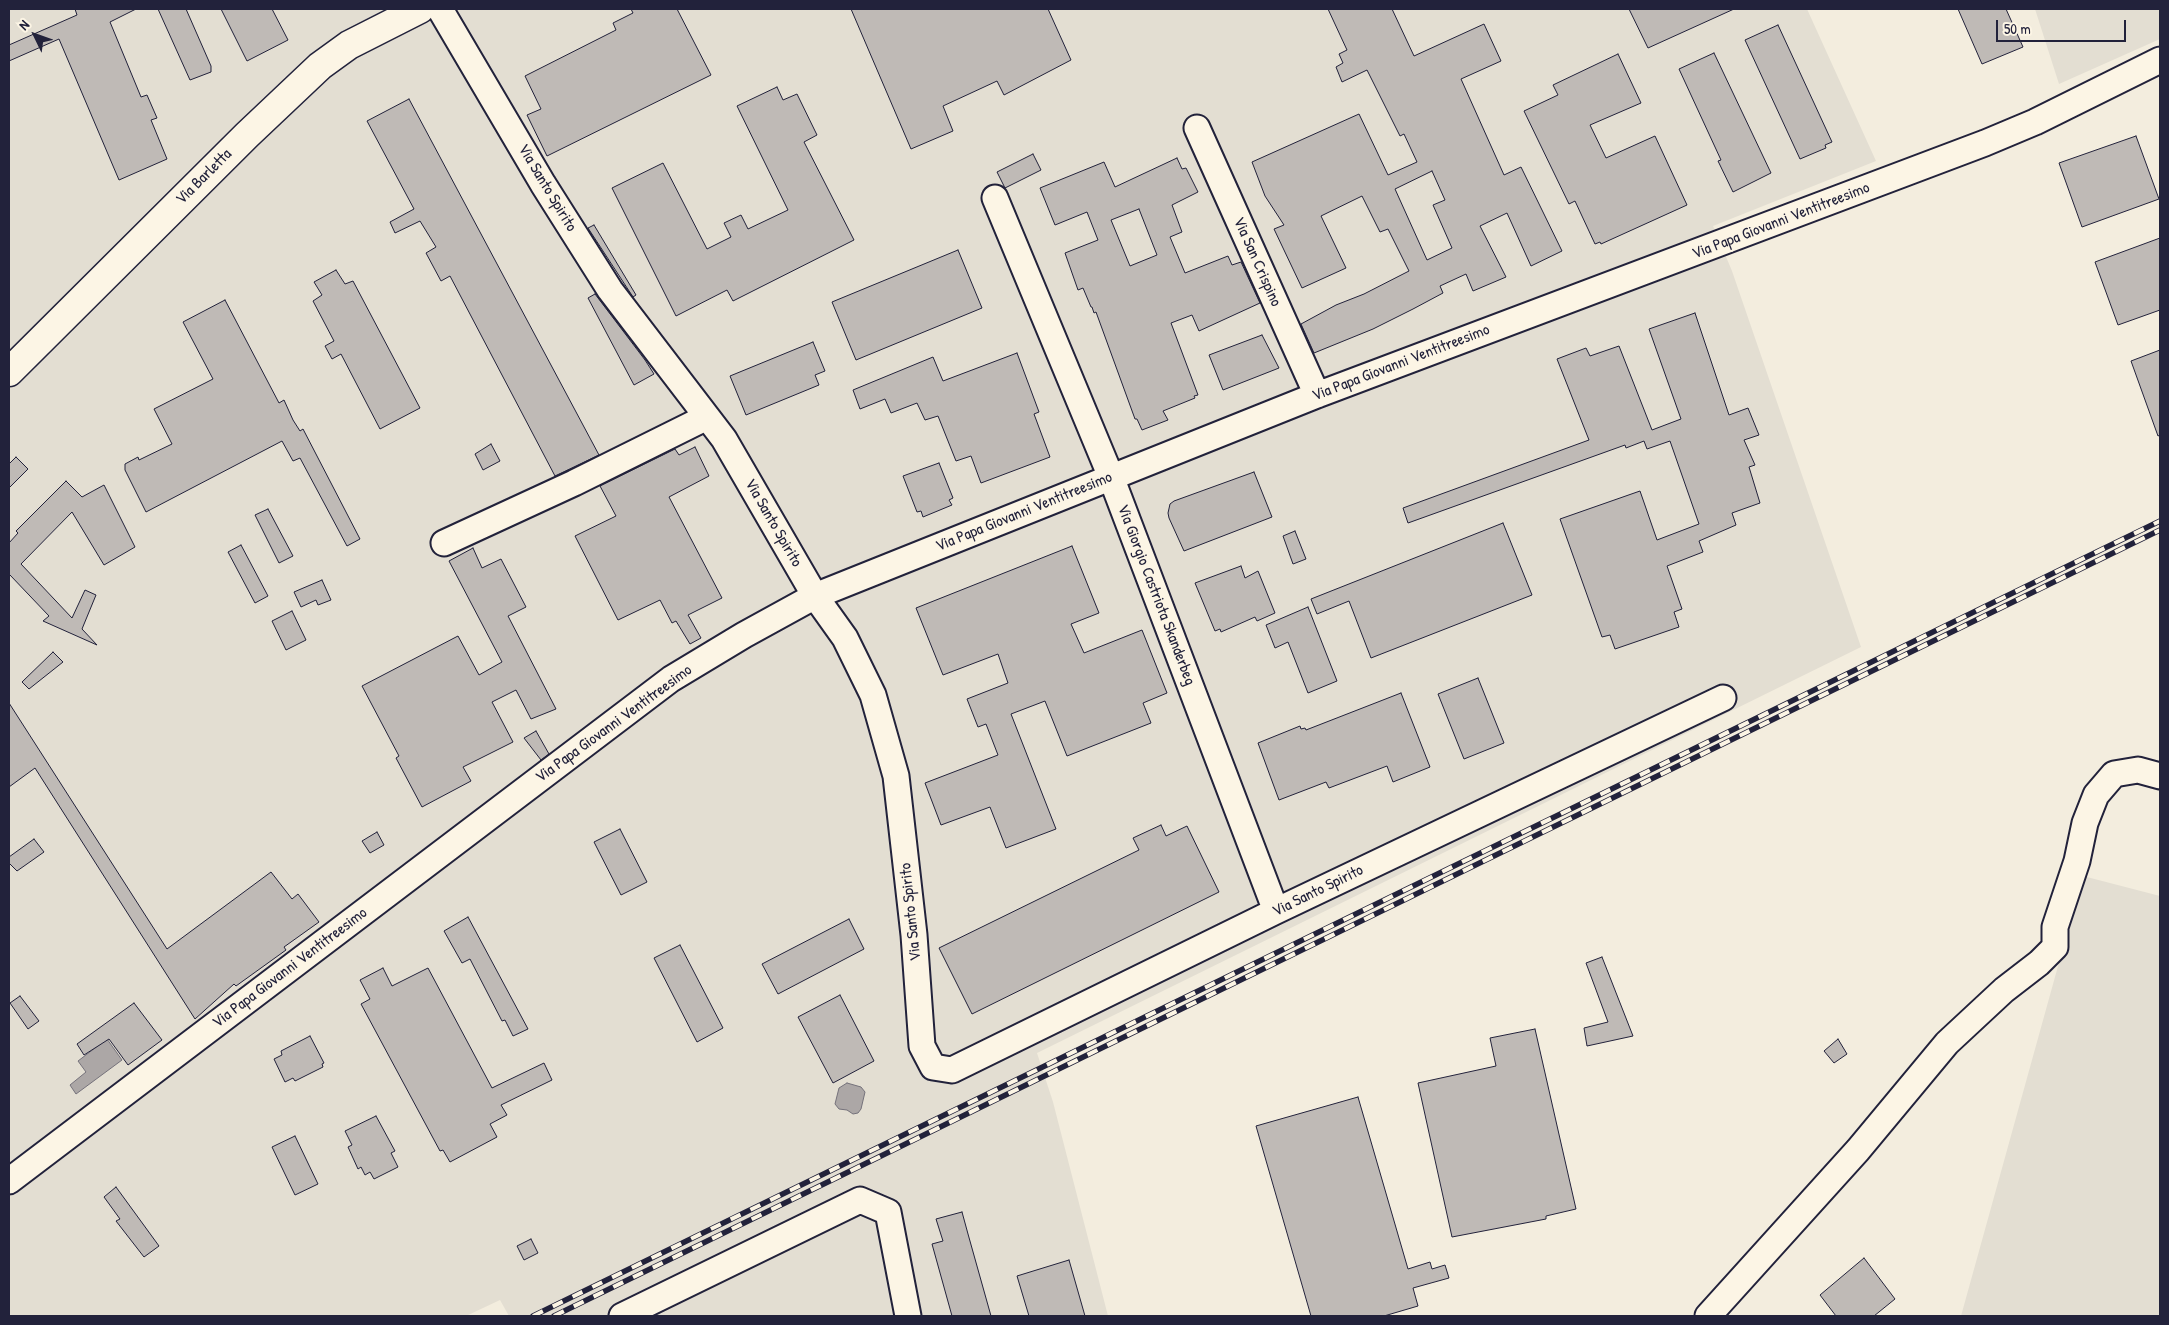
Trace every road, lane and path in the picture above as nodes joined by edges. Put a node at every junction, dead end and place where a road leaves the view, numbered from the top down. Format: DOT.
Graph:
graph roads {
  1 [pos="420,9"];
  2 [pos="440,9"];
  3 [pos="2160,60"];
  4 [pos="1197,128"];
  5 [pos="995,198"];
  6 [pos="9,372"];
  7 [pos="1317,395"];
  8 [pos="707,417"];
  9 [pos="1111,477"];
  10 [pos="444,543"];
  11 [pos="815,596"];
  12 [pos="1723,698"];
  13 [pos="2160,776"];
  14 [pos="1276,911"];
  15 [pos="9,1181"];
  16 [pos="622,1316"];
  17 [pos="908,1316"];
  18 [pos="1708,1316"];
  1 -- 6 [label="main road, Via Barletta"];
  2 -- 8 [label="street, Via Santo Spirito"];
  3 -- 7 [label="street, Via Papa Giovanni Ventitreesimo"];
  4 -- 7 [label="street, Via San Crispino"];
  5 -- 9 [label="street, Via Giorgio Castriota Skanderbeg"];
  7 -- 9 [label="street, Via Papa Giovanni Ventitreesimo"];
  8 -- 10 [label="street"];
  8 -- 11 [label="street, Via Santo Spirito"];
  9 -- 11 [label="street, Via Papa Giovanni Ventitreesimo"];
  9 -- 14 [label="street, Via Giorgio Castriota Skanderbeg"];
  11 -- 14 [label="street, Via Santo Spirito"];
  11 -- 15 [label="street, Via Papa Giovanni Ventitreesimo"];
  12 -- 14 [label="street, Via Santo Spirito"];
  13 -- 18 [label="street"];
  16 -- 17 [label="street"];
}
